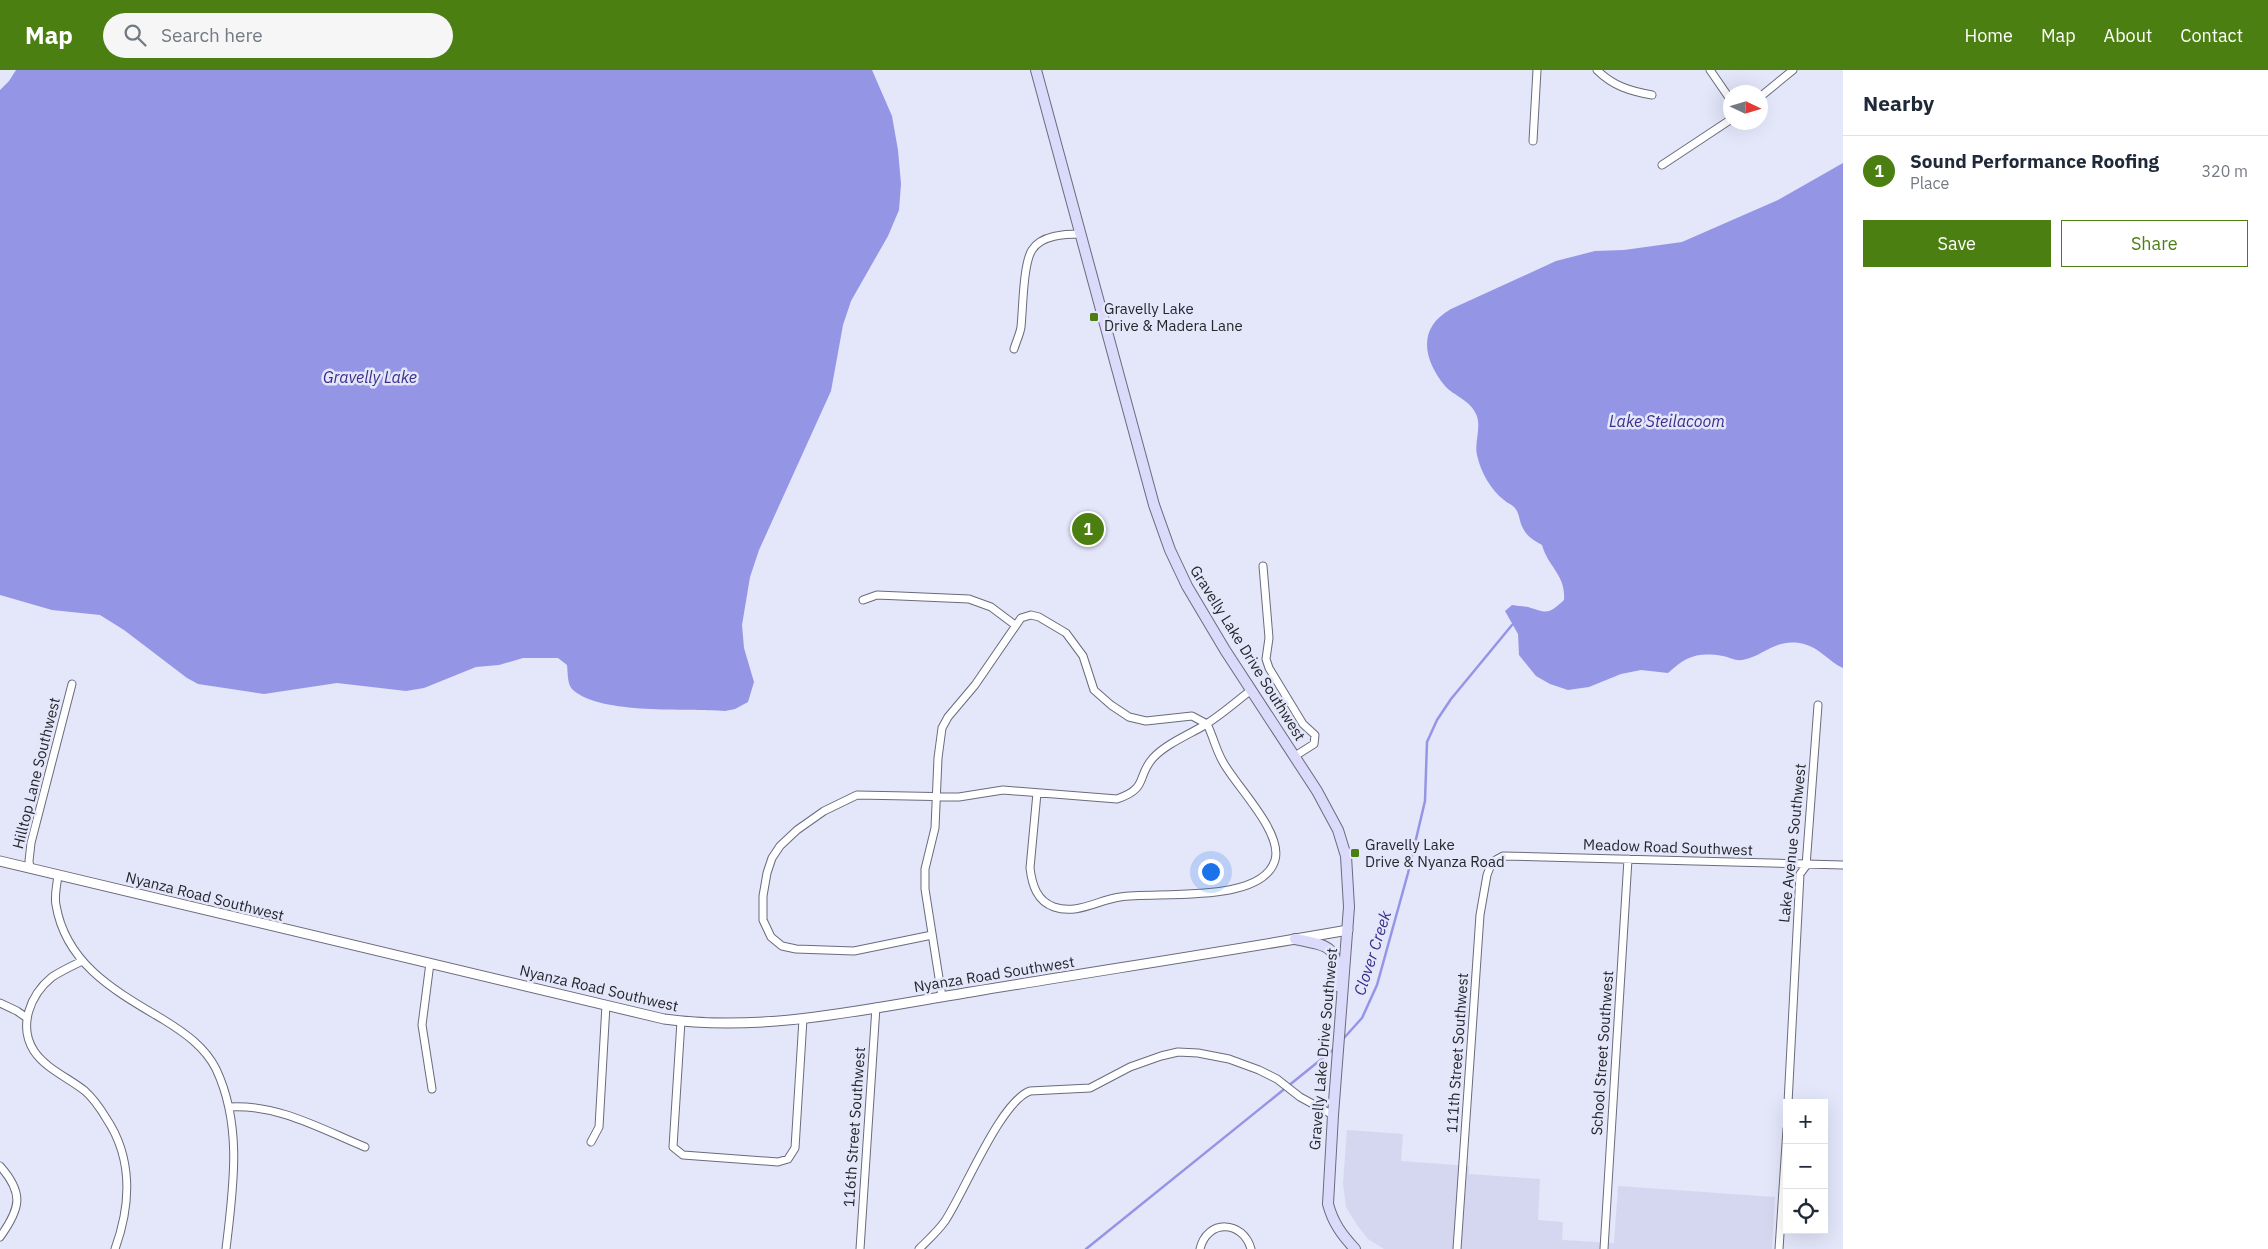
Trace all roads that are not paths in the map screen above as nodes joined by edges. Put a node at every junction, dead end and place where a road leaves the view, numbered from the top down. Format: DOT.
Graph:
graph roads {
  1 [pos="1036,70"];
  2 [pos="1537,70"];
  3 [pos="1597,70"];
  4 [pos="1710,70"];
  5 [pos="1793,70"];
  6 [pos="1723,89"];
  7 [pos="1768,90"];
  8 [pos="1652,95"];
  9 [pos="1723,125"];
  10 [pos="1532,141"];
  11 [pos="1662,165"];
  12 [pos="1081,234"];
  13 [pos="1014,349"];
  14 [pos="1263,566"];
  15 [pos="863,600"];
  16 [pos="1015,625"];
  17 [pos="72,684"];
  18 [pos="1251,690"];
  19 [pos="1818,705"];
  20 [pos="1207,724"];
  21 [pos="1295,756"];
  22 [pos="1038,793"];
  23 [pos="936,798"];
  24 [pos="1628,859"];
  25 [pos="0,861"];
  26 [pos="1494,861"];
  27 [pos="1806,866"];
  28 [pos="1843,866"];
  29 [pos="30,868"];
  30 [pos="58,875"];
  31 [pos="1348,930"];
  32 [pos="932,935"];
  33 [pos="1295,939"];
  34 [pos="82,961"];
  35 [pos="430,964"];
  36 [pos="942,997"];
  37 [pos="0,1003"];
  38 [pos="606,1005"];
  39 [pos="876,1007"];
  40 [pos="1342,1013"];
  41 [pos="27,1018"];
  42 [pos="803,1019"];
  43 [pos="682,1021"];
  44 [pos="432,1089"];
  45 [pos="1788,1099"];
  46 [pos="229,1107"];
  47 [pos="1333,1115"];
  48 [pos="591,1142"];
  49 [pos="1786,1144"];
  50 [pos="365,1147"];
  51 [pos="0,1166"];
  52 [pos="0,1237"];
  53 [pos="115,1249"];
  54 [pos="226,1249"];
  55 [pos="860,1249"];
  56 [pos="919,1249"];
  57 [pos="1200,1249"];
  58 [pos="1251,1249"];
  59 [pos="1355,1249"];
  60 [pos="1457,1249"];
  61 [pos="1604,1249"];
  62 [pos="1779,1249"];
  1 -- 12 [label="main road, Gravelly Lake Drive Southwest"];
  2 -- 10 [label="street"];
  3 -- 8 [label="street"];
  4 -- 6 [label="street"];
  5 -- 7 [label="street"];
  9 -- 11 [label="street"];
  12 -- 13 [label="street"];
  12 -- 18 [label="main road, Gravelly Lake Drive Southwest"];
  14 -- 21 [label="street"];
  15 -- 16 [label="street"];
  16 -- 20 [label="street"];
  16 -- 23 [label="street"];
  17 -- 29 [label="street, Hilltop Lane Southwest"];
  18 -- 20 [label="street"];
  18 -- 21 [label="main road, Gravelly Lake Drive Southwest"];
  19 -- 27 [label="street, Lake Avenue Southwest"];
  20 -- 22 [label="street"];
  20 -- 22 [label="street"];
  21 -- 31 [label="main road, Gravelly Lake Drive Southwest"];
  22 -- 23 [label="street"];
  23 -- 32 [label="street"];
  23 -- 32 [label="street"];
  24 -- 26 [label="street, Meadow Road Southwest"];
  24 -- 27 [label="street, Meadow Road Southwest"];
  24 -- 61 [label="street, School Street Southwest"];
  25 -- 29 [label="street, Nyanza Road Southwest"];
  26 -- 60 [label="street, 111th Street Southwest"];
  27 -- 28 [label="street, Meadow Road Southwest"];
  27 -- 45 [label="street, Lake Avenue Southwest"];
  29 -- 30 [label="street, Nyanza Road Southwest"];
  30 -- 34 [label="street"];
  30 -- 35 [label="street, Nyanza Road Southwest"];
  31 -- 33 [label="street, Nyanza Road Southwest"];
  31 -- 40 [label="main road, Gravelly Lake Drive Southwest"];
  32 -- 36 [label="street"];
  33 -- 36 [label="street, Nyanza Road Southwest"];
  33 -- 40 [label="main road"];
  34 -- 41 [label="street"];
  34 -- 46 [label="street"];
  35 -- 38 [label="street, Nyanza Road Southwest"];
  35 -- 44 [label="street"];
  36 -- 39 [label="street, Nyanza Road Southwest"];
  37 -- 41 [label="street"];
  38 -- 43 [label="street, Nyanza Road Southwest"];
  38 -- 48 [label="street"];
  39 -- 42 [label="street, Nyanza Road Southwest"];
  39 -- 55 [label="street, 116th Street Southwest"];
  40 -- 47 [label="main road, Gravelly Lake Drive Southwest"];
  41 -- 53 [label="street"];
  42 -- 43 [label="street, Nyanza Road Southwest"];
  42 -- 43 [label="street"];
  46 -- 50 [label="street"];
  46 -- 54 [label="street"];
  47 -- 56 [label="street"];
  47 -- 59 [label="main road, Gravelly Lake Drive Southwest"];
  49 -- 62 [label="street"];
  51 -- 52 [label="street"];
  57 -- 58 [label="street"];
}
